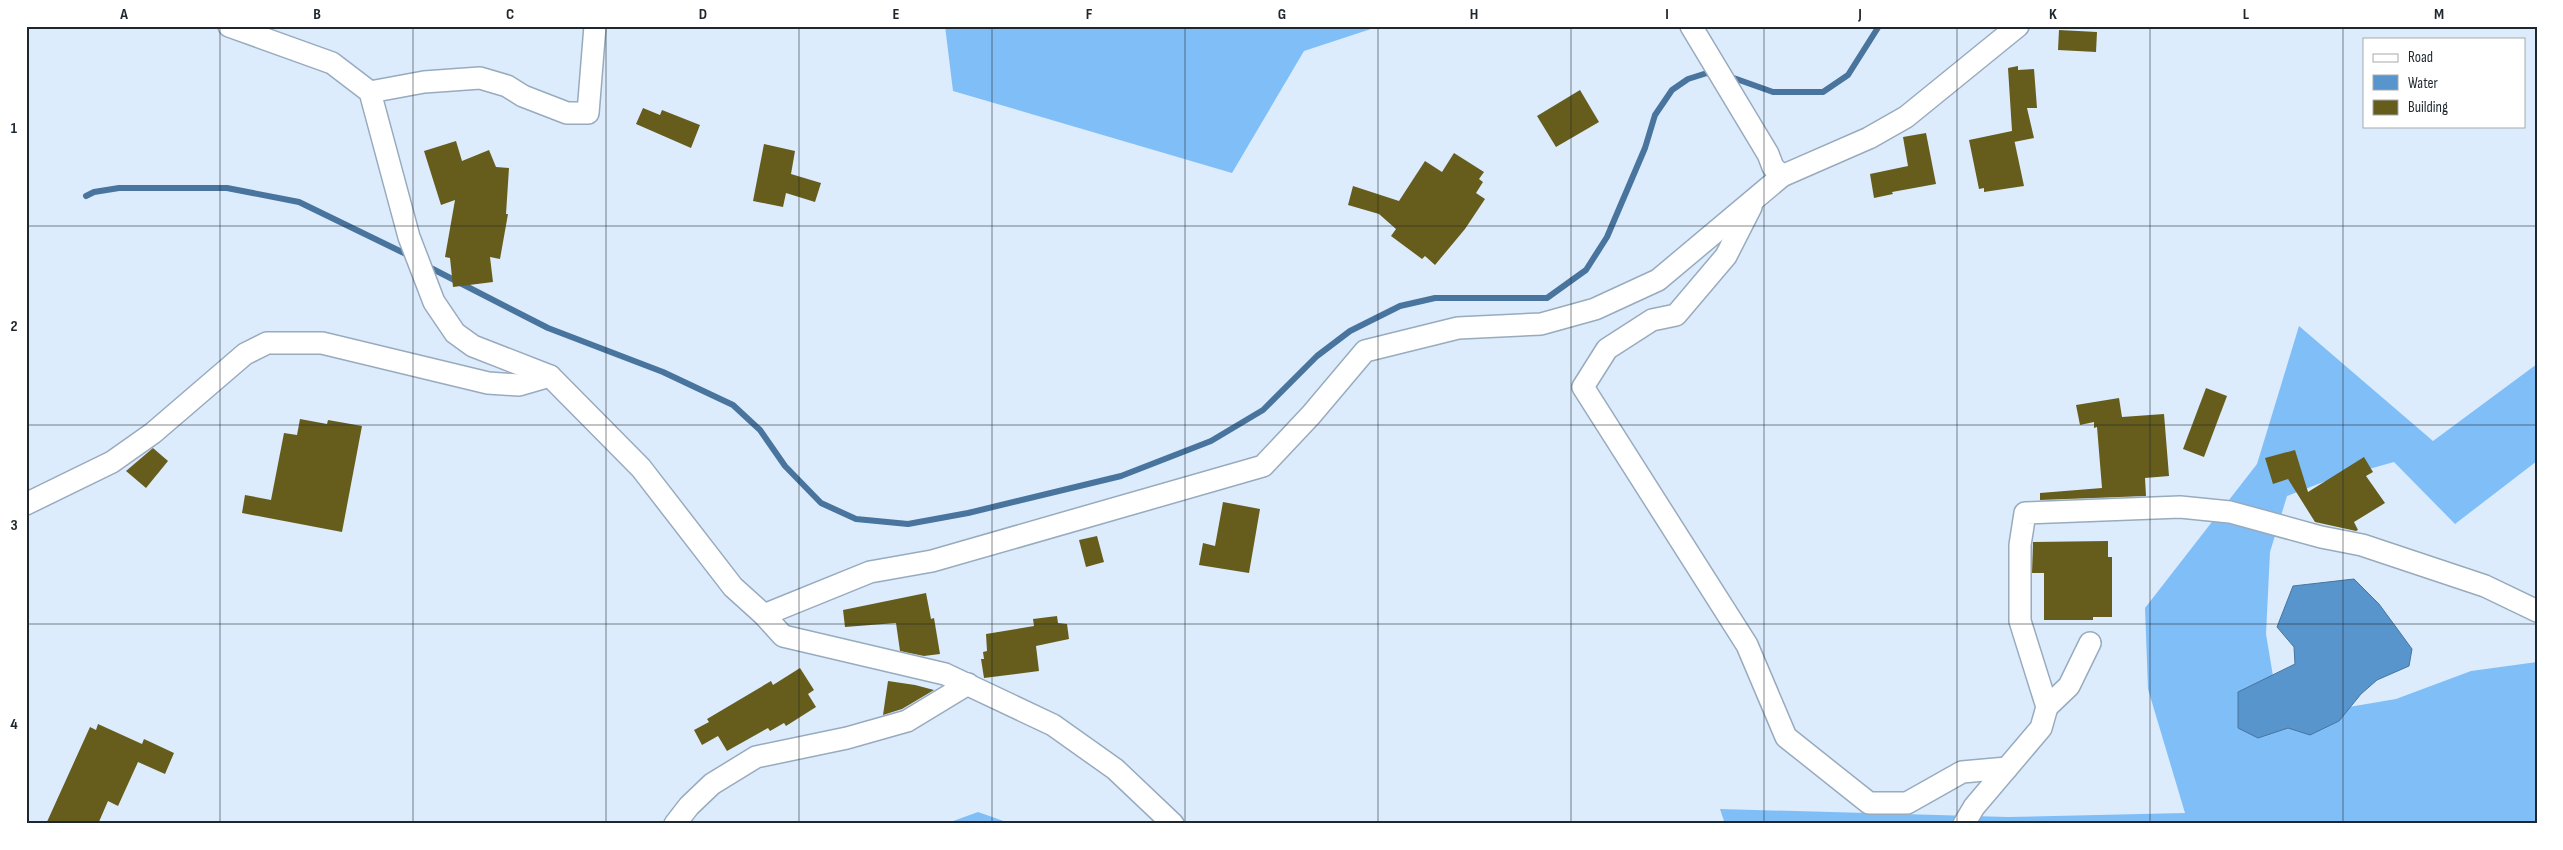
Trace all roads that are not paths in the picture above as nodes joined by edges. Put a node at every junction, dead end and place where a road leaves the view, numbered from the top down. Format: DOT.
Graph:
graph roads {
  1 [pos="229,26"];
  2 [pos="595,26"];
  3 [pos="1691,26"];
  4 [pos="2018,26"];
  5 [pos="370,92"];
  6 [pos="1782,176"];
  7 [pos="1755,199"];
  8 [pos="550,376"];
  9 [pos="26,504"];
  10 [pos="2537,612"];
  11 [pos="764,615"];
  12 [pos="2090,643"];
  13 [pos="968,684"];
  14 [pos="2047,707"];
  15 [pos="2007,768"];
  16 [pos="675,824"];
  17 [pos="1173,824"];
  18 [pos="1964,824"];
  1 -- 5 [label="street"];
  2 -- 5 [label="street"];
  3 -- 6 [label="street"];
  4 -- 6 [label="street"];
  5 -- 8 [label="street"];
  6 -- 7 [label="street"];
  7 -- 11 [label="street"];
  7 -- 15 [label="street"];
  8 -- 9 [label="street"];
  8 -- 11 [label="street"];
  10 -- 14 [label="street"];
  11 -- 13 [label="street"];
  12 -- 14 [label="street"];
  13 -- 16 [label="street"];
  13 -- 17 [label="street"];
  14 -- 15 [label="street"];
  15 -- 18 [label="street"];
}
